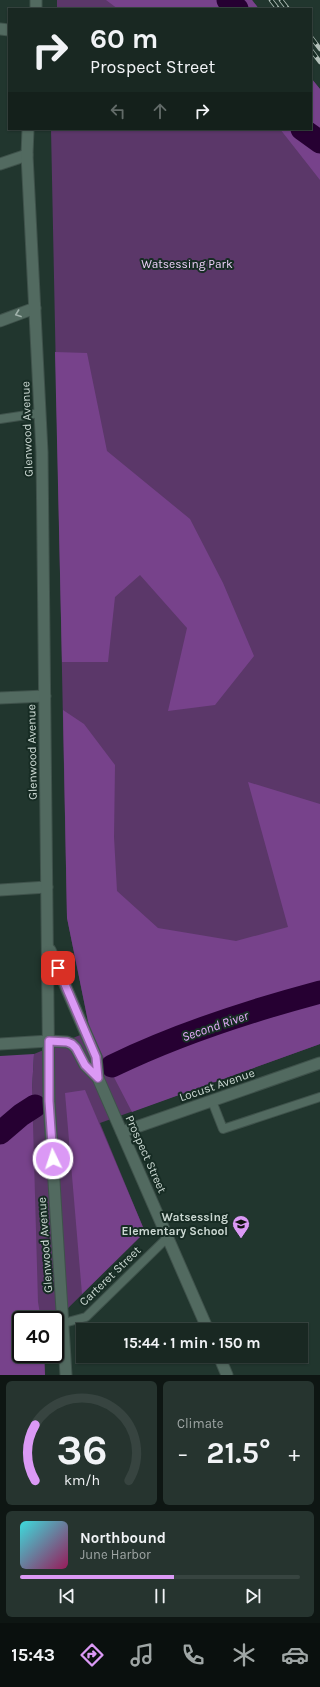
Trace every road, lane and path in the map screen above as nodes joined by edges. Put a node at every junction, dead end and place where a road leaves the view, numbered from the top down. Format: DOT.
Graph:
graph roads {
  1 [pos="28,130"];
  2 [pos="27,155"];
  3 [pos="0,164"];
  4 [pos="35,308"];
  5 [pos="0,320"];
  6 [pos="40,413"];
  7 [pos="0,419"];
  8 [pos="45,696"];
  9 [pos="0,698"];
  10 [pos="47,887"];
  11 [pos="0,890"];
  12 [pos="48,944"];
  13 [pos="49,1041"];
  14 [pos="0,1044"];
  15 [pos="319,1065"];
  16 [pos="98,1078"];
  17 [pos="320,1097"];
  18 [pos="212,1101"];
  19 [pos="122,1132"];
  20 [pos="168,1237"];
  21 [pos="63,1311"];
  22 [pos="64,1323"];
  23 [pos="205,1323"];
  24 [pos="222,1363"];
  25 [pos="66,1375"];
  26 [pos="227,1375"];
  1 -- 2 [label="street, Glenwood Avenue"];
  2 -- 3 [label="street"];
  2 -- 4 [label="street, Glenwood Avenue"];
  4 -- 5 [label="street, one-way"];
  4 -- 6 [label="street, Glenwood Avenue"];
  6 -- 7 [label="lane"];
  6 -- 8 [label="street, Glenwood Avenue"];
  8 -- 9 [label="street"];
  8 -- 10 [label="street, Glenwood Avenue"];
  10 -- 11 [label="street"];
  10 -- 12 [label="street, Glenwood Avenue"];
  12 -- 13 [label="street, Glenwood Avenue"];
  12 -- 16 [label="street, Prospect Street"];
  13 -- 14 [label="street, Prospect Street"];
  13 -- 16 [label="street, Prospect Street"];
  13 -- 21 [label="street, Glenwood Avenue"];
  15 -- 18 [label="street, Locust Avenue"];
  16 -- 19 [label="street, Prospect Street"];
  17 -- 18 [label="lane"];
  18 -- 19 [label="street, Locust Avenue"];
  19 -- 20 [label="street, Prospect Street"];
  20 -- 22 [label="lane, Carteret Street"];
  20 -- 23 [label="street, Prospect Street"];
  22 -- 25 [label="street, Glenwood Avenue"];
  24 -- 26 [label="street"];
}
